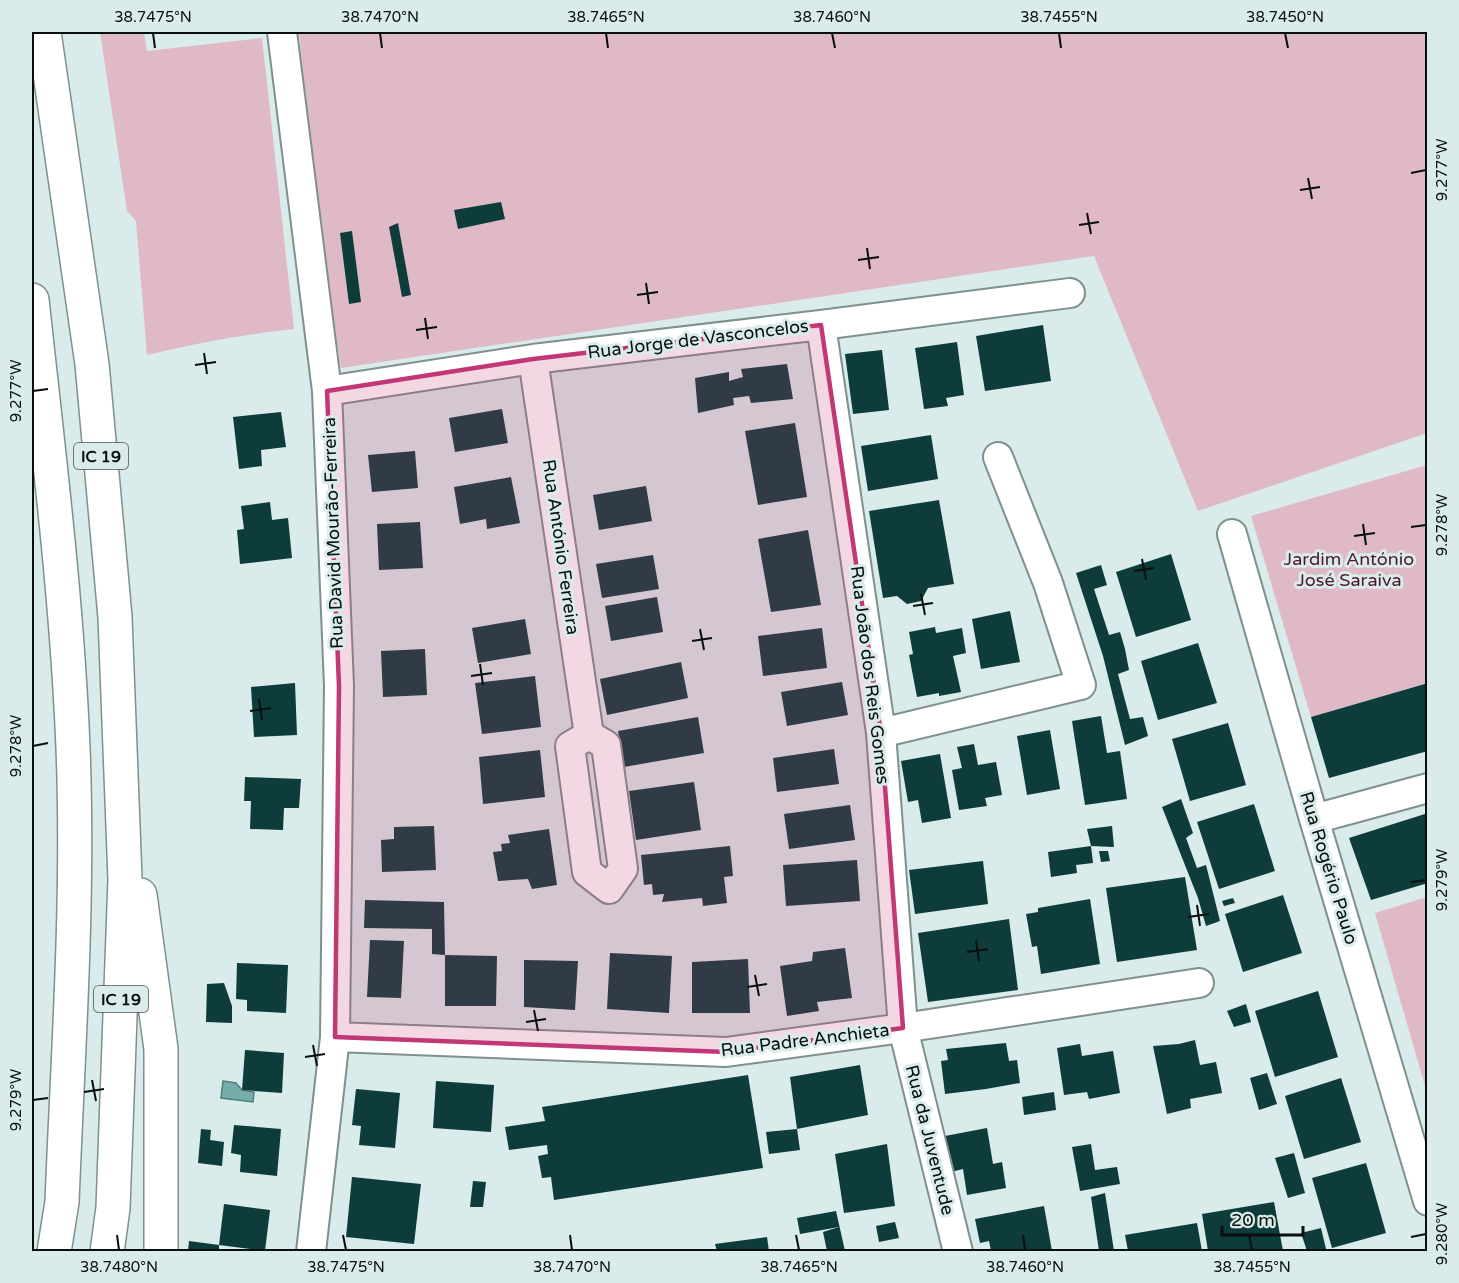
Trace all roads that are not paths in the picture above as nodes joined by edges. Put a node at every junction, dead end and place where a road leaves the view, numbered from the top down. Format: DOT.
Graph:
graph roads {
  1 [pos="44,32"];
  2 [pos="282,32"];
  3 [pos="1070,293"];
  4 [pos="32,300"];
  5 [pos="821,325"];
  6 [pos="533,358"];
  7 [pos="327,391"];
  8 [pos="998,457"];
  9 [pos="1232,534"];
  10 [pos="881,733"];
  11 [pos="589,735"];
  12 [pos="120,747"];
  13 [pos="1428,788"];
  14 [pos="1314,819"];
  15 [pos="1199,983"];
  16 [pos="903,1028"];
  17 [pos="335,1037"];
  18 [pos="1428,1201"];
  19 [pos="62,1202"];
  20 [pos="46,1251"];
  21 [pos="54,1251"];
  22 [pos="107,1251"];
  23 [pos="161,1251"];
  24 [pos="311,1251"];
  25 [pos="958,1251"];
  1 -- 12 [label="highway, IC 19"];
  2 -- 7 [label="street, Rua David Mourão-Ferreira"];
  3 -- 5 [label="street, Rua Jorge de Vasconcelos"];
  4 -- 19 [label="highway, IC 19"];
  5 -- 6 [label="street, Rua Jorge de Vasconcelos"];
  5 -- 10 [label="street, Rua João dos Reis Gomes"];
  6 -- 7 [label="street, Rua Jorge de Vasconcelos"];
  6 -- 11 [label="street, Rua António Ferreira"];
  7 -- 17 [label="street, Rua David Mourão-Ferreira"];
  8 -- 10 [label="street"];
  9 -- 14 [label="street, Rua Rogério Paulo"];
  10 -- 16 [label="street, Rua João dos Reis Gomes"];
  12 -- 22 [label="highway, IC 19"];
  12 -- 23 [label="highway"];
  13 -- 14 [label="street"];
  14 -- 18 [label="street, Rua Rogério Paulo"];
  15 -- 16 [label="street, Rua Padre Anchieta"];
  16 -- 17 [label="street, Rua Padre Anchieta"];
  16 -- 25 [label="street, Rua da Juventude"];
  17 -- 24 [label="street, Rua David Mourão-Ferreira"];
  19 -- 20 [label="highway"];
  19 -- 21 [label="highway, IC 19"];
}
